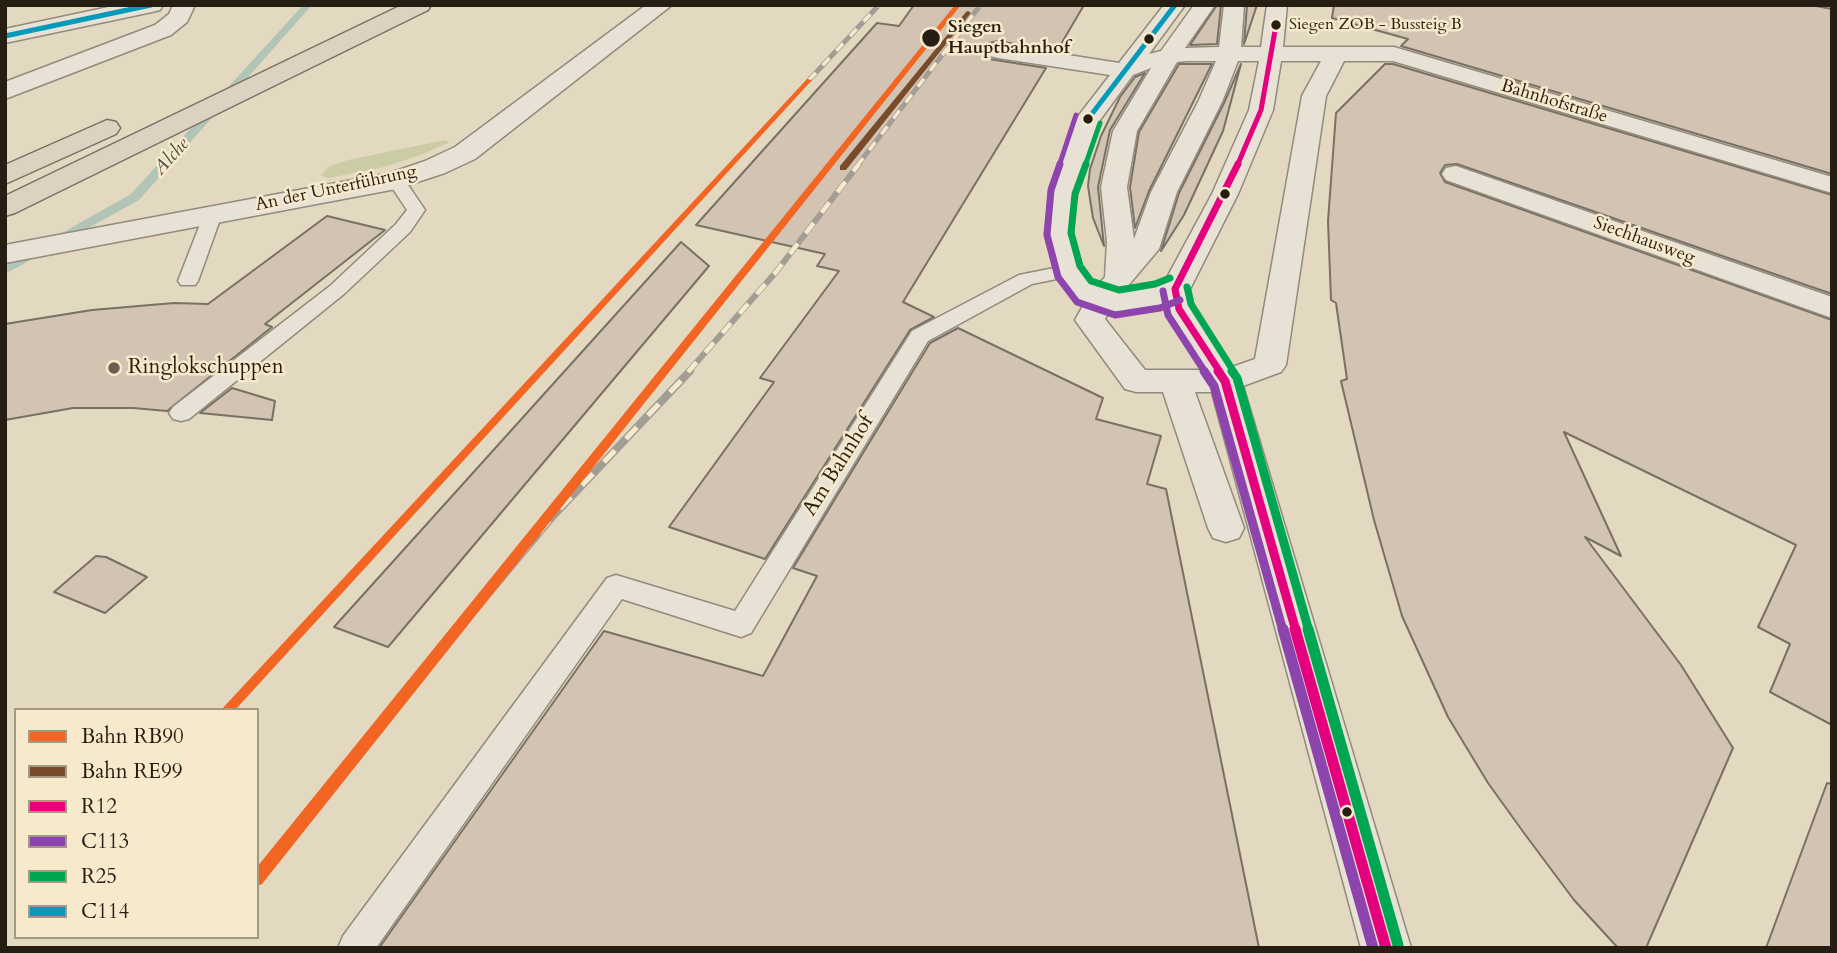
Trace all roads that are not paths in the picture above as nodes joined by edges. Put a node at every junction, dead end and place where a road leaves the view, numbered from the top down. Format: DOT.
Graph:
graph roads {
  1 [pos="152,5"];
  2 [pos="184,5"];
  3 [pos="420,5"];
  4 [pos="661,5"];
  5 [pos="1175,5"];
  6 [pos="1205,5"];
  7 [pos="1234,5"];
  8 [pos="1277,5"];
  9 [pos="342,18"];
  10 [pos="5,36"];
  11 [pos="998,51"];
  12 [pos="267,52"];
  13 [pos="1271,54"];
  14 [pos="1336,54"];
  15 [pos="1234,58"];
  16 [pos="1151,66"];
  17 [pos="5,92"];
  18 [pos="130,117"];
  19 [pos="1456,174"];
  20 [pos="5,176"];
  21 [pos="396,180"];
  22 [pos="1832,185"];
  23 [pos="5,207"];
  24 [pos="213,214"];
  25 [pos="5,254"];
  26 [pos="1069,271"];
  27 [pos="1118,280"];
  28 [pos="188,281"];
  29 [pos="1175,289"];
  30 [pos="1832,308"];
  31 [pos="1175,381"];
  32 [pos="1225,381"];
  33 [pos="181,413"];
  34 [pos="1226,528"];
  35 [pos="355,948"];
  36 [pos="1386,948"];
  1 -- 10 [label="street"];
  2 -- 17 [label="street"];
  3 -- 23 [label="highway"];
  4 -- 21 [label="street, An der Unterführung"];
  5 -- 16 [label="street"];
  6 -- 16 [label="street"];
  7 -- 15 [label="street"];
  8 -- 13 [label="street"];
  9 -- 12 [label="highway"];
  11 -- 16 [label="street"];
  13 -- 14 [label="street, Bahnhofstraße"];
  13 -- 15 [label="street, Bahnhofstraße"];
  13 -- 29 [label="street"];
  14 -- 22 [label="street, Bahnhofstraße"];
  14 -- 32 [label="street"];
  15 -- 16 [label="street, Bahnhofstraße"];
  15 -- 27 [label="street"];
  16 -- 26 [label="street"];
  16 -- 27 [label="street"];
  18 -- 20 [label="highway"];
  19 -- 30 [label="street, Siechhausweg"];
  21 -- 24 [label="street, An der Unterführung"];
  21 -- 33 [label="lane"];
  24 -- 25 [label="street, An der Unterführung"];
  24 -- 28 [label="lane"];
  26 -- 27 [label="street"];
  26 -- 35 [label="lane, Am Bahnhof"];
  27 -- 29 [label="street"];
  27 -- 31 [label="street"];
  29 -- 32 [label="street"];
  31 -- 32 [label="street"];
  31 -- 34 [label="street"];
  32 -- 36 [label="street"];
}
